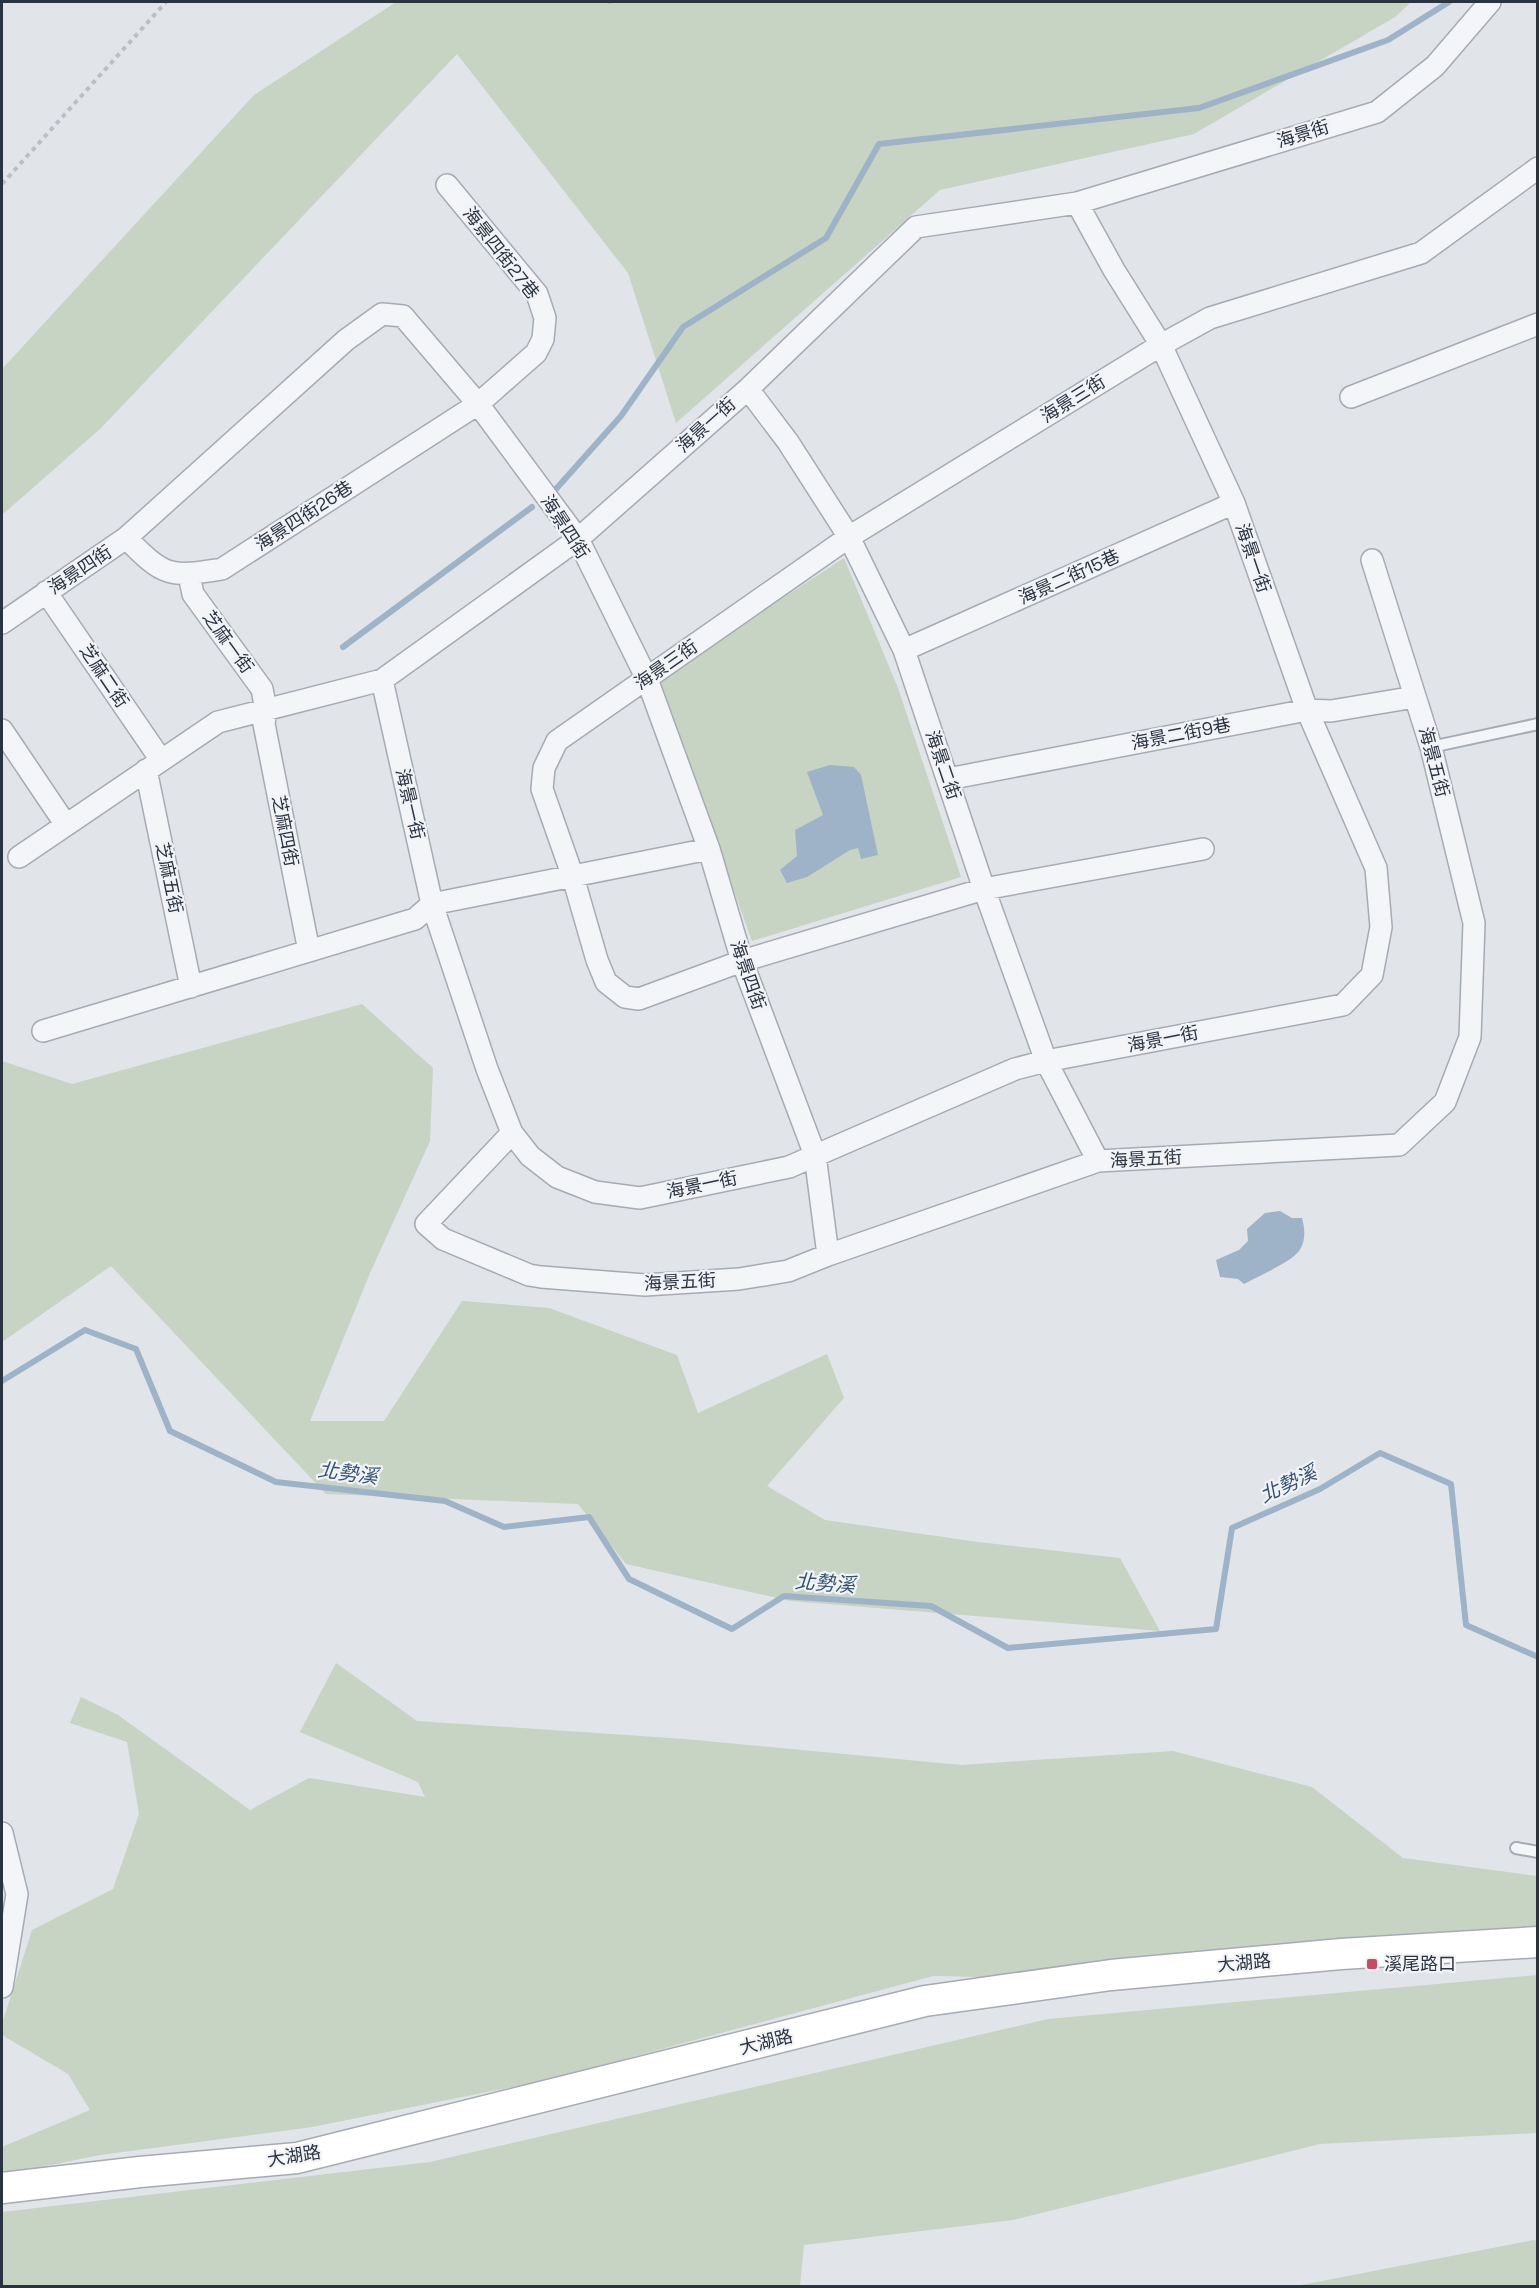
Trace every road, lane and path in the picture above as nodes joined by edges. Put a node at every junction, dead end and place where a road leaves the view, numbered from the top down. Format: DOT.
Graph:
graph roads {
  1 [pos="165,2"];
  2 [pos="1490,2"];
  3 [pos="1538,168"];
  4 [pos="2,184"];
  5 [pos="447,185"];
  6 [pos="1077,203"];
  7 [pos="1538,324"];
  8 [pos="1161,345"];
  9 [pos="748,389"];
  10 [pos="1351,397"];
  11 [pos="477,404"];
  12 [pos="1234,503"];
  13 [pos="849,537"];
  14 [pos="126,538"];
  15 [pos="578,540"];
  16 [pos="1372,560"];
  17 [pos="189,575"];
  18 [pos="46,592"];
  19 [pos="2,623"];
  20 [pos="904,650"];
  21 [pos="647,679"];
  22 [pos="382,680"];
  23 [pos="1415,697"];
  24 [pos="266,710"];
  25 [pos="1307,710"];
  26 [pos="1538,724"];
  27 [pos="2,730"];
  28 [pos="1431,747"];
  29 [pos="154,765"];
  30 [pos="948,779"];
  31 [pos="66,825"];
  32 [pos="709,849"];
  33 [pos="1203,849"];
  34 [pos="19,857"];
  35 [pos="573,877"];
  36 [pos="984,889"];
  37 [pos="432,904"];
  38 [pos="309,951"];
  39 [pos="742,961"];
  40 [pos="191,987"];
  41 [pos="43,1032"];
  42 [pos="1046,1061"];
  43 [pos="512,1133"];
  44 [pos="814,1155"];
  45 [pos="1098,1161"];
  46 [pos="828,1255"];
  47 [pos="2,1833"];
  48 [pos="1516,1848"];
  49 [pos="1538,1852"];
  50 [pos="1538,1942"];
  51 [pos="2,1987"];
  52 [pos="2,2188"];
  1 -- 4 [label="path"];
  2 -- 6 [label="street, 海景街"];
  3 -- 8 [label="street, 海景三街"];
  5 -- 11 [label="street, 海景四街27巷"];
  6 -- 8 [label="street, 海景一街"];
  6 -- 9 [label="street, 海景一街"];
  7 -- 10 [label="street"];
  8 -- 12 [label="street, 海景一街"];
  8 -- 13 [label="street, 海景三街"];
  9 -- 13 [label="street, 海景二街"];
  9 -- 15 [label="street, 海景一街"];
  11 -- 14 [label="street, 海景四街"];
  11 -- 15 [label="street, 海景四街"];
  11 -- 17 [label="street, 海景四街26巷"];
  12 -- 20 [label="street, 海景二街15巷"];
  12 -- 25 [label="street, 海景一街"];
  13 -- 20 [label="street, 海景二街"];
  13 -- 21 [label="street, 海景三街"];
  14 -- 17 [label="street, 海景四街26巷"];
  14 -- 18 [label="street, 海景四街"];
  15 -- 21 [label="street, 海景四街"];
  15 -- 22 [label="street, 海景一街"];
  16 -- 23 [label="street, 海景五街"];
  17 -- 24 [label="street, 芝麻一街"];
  18 -- 19 [label="street, 海景四街"];
  18 -- 29 [label="street, 芝麻二街"];
  20 -- 30 [label="street, 海景二街"];
  21 -- 32 [label="street, 海景四街"];
  21 -- 35 [label="street, 海景三街"];
  22 -- 24 [label="street"];
  22 -- 37 [label="street, 海景一街"];
  23 -- 25 [label="street, 海景二街9巷"];
  23 -- 28 [label="street, 海景五街"];
  24 -- 29 [label="street"];
  24 -- 38 [label="street, 芝麻四街"];
  25 -- 30 [label="street, 海景二街9巷"];
  25 -- 42 [label="street, 海景一街"];
  26 -- 28 [label="lane"];
  27 -- 31 [label="street"];
  28 -- 45 [label="street, 海景五街"];
  29 -- 31 [label="street"];
  29 -- 40 [label="street, 芝麻五街"];
  30 -- 36 [label="street, 海景二街"];
  31 -- 34 [label="street"];
  32 -- 35 [label="street"];
  32 -- 39 [label="street, 海景四街"];
  33 -- 36 [label="street, 海景三街"];
  35 -- 37 [label="street"];
  35 -- 39 [label="street, 海景三街"];
  36 -- 39 [label="street, 海景三街"];
  36 -- 42 [label="street, 海景二街"];
  37 -- 38 [label="street"];
  37 -- 43 [label="street, 海景一街"];
  38 -- 40 [label="street"];
  39 -- 44 [label="street, 海景四街"];
  40 -- 41 [label="street"];
  42 -- 44 [label="street, 海景一街"];
  42 -- 45 [label="street, 海景二街"];
  43 -- 44 [label="street, 海景一街"];
  43 -- 46 [label="street, 海景五街"];
  44 -- 46 [label="street, 海景四街"];
  45 -- 46 [label="street, 海景五街"];
  47 -- 51 [label="street"];
  48 -- 49 [label="lane"];
  50 -- 52 [label="street, 大湖路"];
}
